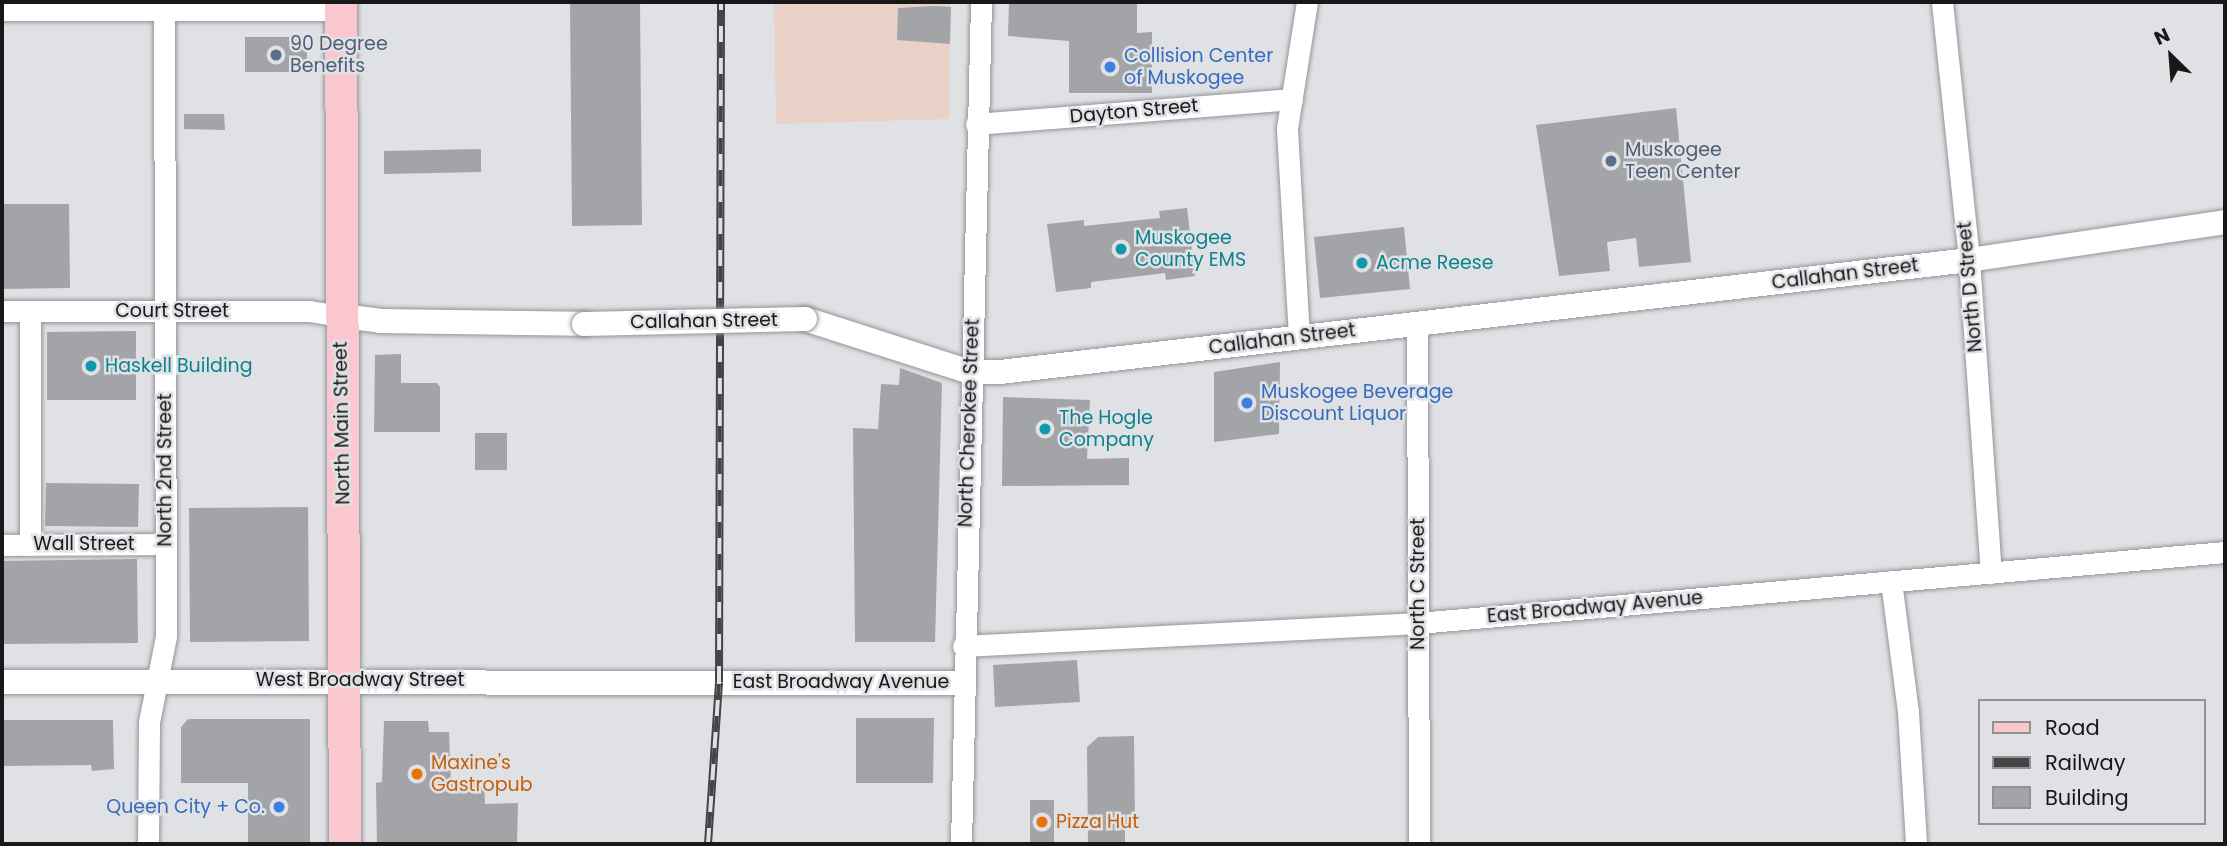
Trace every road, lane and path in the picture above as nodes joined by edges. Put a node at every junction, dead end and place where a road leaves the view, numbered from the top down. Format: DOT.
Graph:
graph roads {
  1 [pos="981,2"];
  2 [pos="1307,2"];
  3 [pos="1941,2"];
  4 [pos="342,6"];
  5 [pos="2,10"];
  6 [pos="164,10"];
  7 [pos="1292,99"];
  8 [pos="976,124"];
  9 [pos="2225,222"];
  10 [pos="1969,260"];
  11 [pos="2,311"];
  12 [pos="30,311"];
  13 [pos="165,311"];
  14 [pos="342,316"];
  15 [pos="1416,324"];
  16 [pos="1299,337"];
  17 [pos="970,372"];
  18 [pos="166,544"];
  19 [pos="2,545"];
  20 [pos="30,545"];
  21 [pos="2225,552"];
  22 [pos="1991,573"];
  23 [pos="1891,581"];
  24 [pos="1418,623"];
  25 [pos="963,646"];
  26 [pos="345,679"];
  27 [pos="157,681"];
  28 [pos="2,682"];
  29 [pos="719,682"];
  30 [pos="962,682"];
  31 [pos="148,844"];
  32 [pos="345,844"];
  33 [pos="961,844"];
  34 [pos="1419,844"];
  35 [pos="1916,844"];
  1 -- 8 [label="street, North Cherokee Street"];
  2 -- 7 [label="street"];
  3 -- 10 [label="street, North D Street"];
  4 -- 6 [label="street"];
  4 -- 14 [label="main road, North Main Street"];
  5 -- 6 [label="street"];
  6 -- 13 [label="street, North 2nd Street"];
  7 -- 8 [label="street, Dayton Street"];
  7 -- 16 [label="street"];
  8 -- 17 [label="street, North Cherokee Street"];
  9 -- 10 [label="street, Callahan Street"];
  10 -- 15 [label="street, Callahan Street"];
  10 -- 22 [label="street, North D Street"];
  11 -- 12 [label="street, Court Street"];
  12 -- 13 [label="street, Court Street"];
  12 -- 20 [label="street"];
  13 -- 14 [label="street, Court Street"];
  13 -- 18 [label="street, North 2nd Street"];
  14 -- 17 [label="street, Callahan Street, bridge"];
  14 -- 26 [label="main road, North Main Street"];
  15 -- 16 [label="street, Callahan Street"];
  15 -- 24 [label="street, North C Street"];
  16 -- 17 [label="street, Callahan Street"];
  17 -- 25 [label="street, North Cherokee Street"];
  18 -- 20 [label="street, Wall Street"];
  18 -- 27 [label="street, North 2nd Street"];
  19 -- 20 [label="street, Wall Street"];
  21 -- 22 [label="street, East Broadway Avenue"];
  22 -- 23 [label="street, East Broadway Avenue"];
  23 -- 24 [label="street, East Broadway Avenue"];
  23 -- 35 [label="street"];
  24 -- 25 [label="street, East Broadway Avenue"];
  24 -- 34 [label="street, North C Street"];
  25 -- 30 [label="street, North Cherokee Street"];
  26 -- 27 [label="street, West Broadway Street"];
  26 -- 29 [label="street, West Broadway Street"];
  26 -- 32 [label="main road, North Main Street"];
  27 -- 28 [label="street, West Broadway Street"];
  27 -- 31 [label="street, North 2nd Street"];
  29 -- 30 [label="street, East Broadway Avenue"];
  30 -- 33 [label="street, North Cherokee Street"];
}
